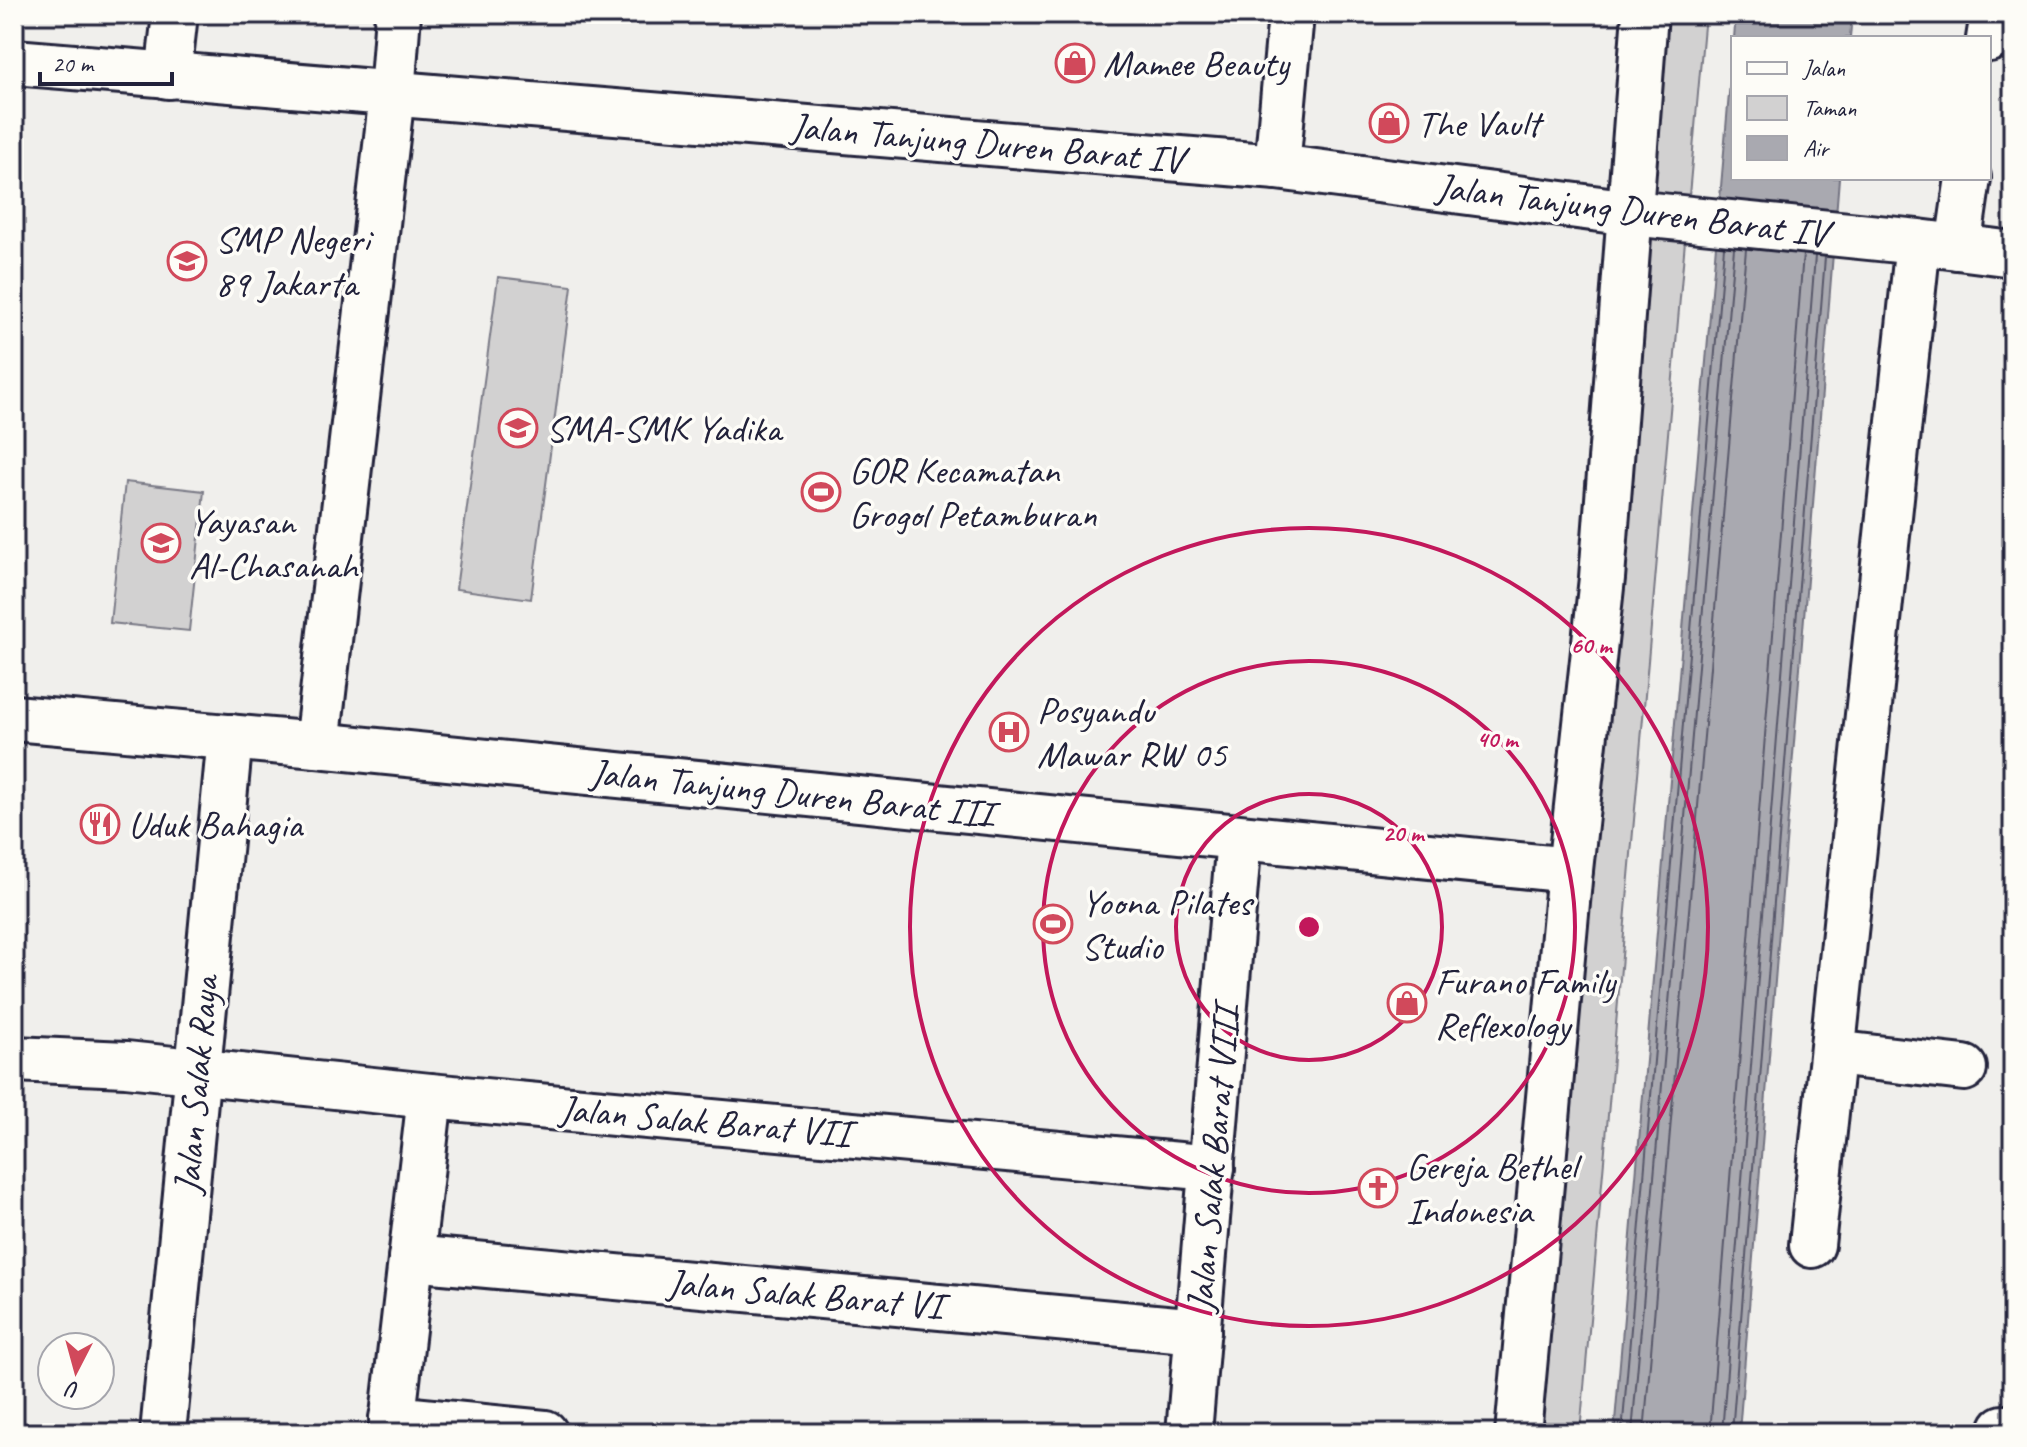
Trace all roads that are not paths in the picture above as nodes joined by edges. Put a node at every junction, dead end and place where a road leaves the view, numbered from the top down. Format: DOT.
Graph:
graph roads {
  1 [pos="175,14"];
  2 [pos="398,14"];
  3 [pos="1291,14"];
  4 [pos="1645,14"];
  5 [pos="1993,14"];
  6 [pos="1989,36"];
  7 [pos="14,62"];
  8 [pos="168,76"];
  9 [pos="392,94"];
  10 [pos="1277,167"];
  11 [pos="1967,180"];
  12 [pos="1640,214"];
  13 [pos="1938,244"];
  14 [pos="2013,254"];
  15 [pos="14,718"];
  16 [pos="230,737"];
  17 [pos="317,745"];
  18 [pos="1239,838"];
  19 [pos="1570,870"];
  20 [pos="1833,1053"];
  21 [pos="14,1059"];
  22 [pos="1964,1068"];
  23 [pos="197,1071"];
  24 [pos="430,1096"];
  25 [pos="1212,1168"];
  26 [pos="1812,1245"];
  27 [pos="411,1258"];
  28 [pos="1198,1331"];
  29 [pos="392,1426"];
  30 [pos="163,1433"];
  31 [pos="545,1433"];
  32 [pos="1189,1433"];
  33 [pos="1518,1433"];
  1 -- 8 [label="street"];
  2 -- 9 [label="street"];
  3 -- 10 [label="street"];
  4 -- 12 [label="street"];
  5 -- 6 [label="street"];
  7 -- 8 [label="street, Jalan Tanjung Duren Barat IV"];
  8 -- 9 [label="street, Jalan Tanjung Duren Barat IV"];
  9 -- 10 [label="street, Jalan Tanjung Duren Barat IV"];
  9 -- 17 [label="street"];
  10 -- 12 [label="street, Jalan Tanjung Duren Barat IV"];
  11 -- 13 [label="street"];
  12 -- 13 [label="street, Jalan Tanjung Duren Barat IV"];
  12 -- 19 [label="street"];
  13 -- 14 [label="street, Jalan Tanjung Duren Barat IV"];
  13 -- 20 [label="street"];
  15 -- 16 [label="street, Jalan Tanjung Duren Barat III"];
  16 -- 17 [label="street, Jalan Tanjung Duren Barat III"];
  16 -- 23 [label="street, Jalan Salak Raya"];
  17 -- 18 [label="street, Jalan Tanjung Duren Barat III"];
  18 -- 19 [label="street, Jalan Tanjung Duren Barat III"];
  18 -- 25 [label="street, Jalan Salak Barat VIII"];
  19 -- 33 [label="street"];
  20 -- 22 [label="street"];
  20 -- 26 [label="street"];
  21 -- 23 [label="street, Jalan Salak Barat VII"];
  23 -- 24 [label="street, Jalan Salak Barat VII"];
  23 -- 30 [label="street, Jalan Salak Raya"];
  24 -- 25 [label="street, Jalan Salak Barat VII"];
  24 -- 27 [label="street"];
  25 -- 28 [label="street, Jalan Salak Barat VIII"];
  27 -- 28 [label="street, Jalan Salak Barat VI"];
  27 -- 29 [label="street"];
  28 -- 32 [label="street, Jalan Salak Barat VIII"];
  29 -- 31 [label="street"];
}
